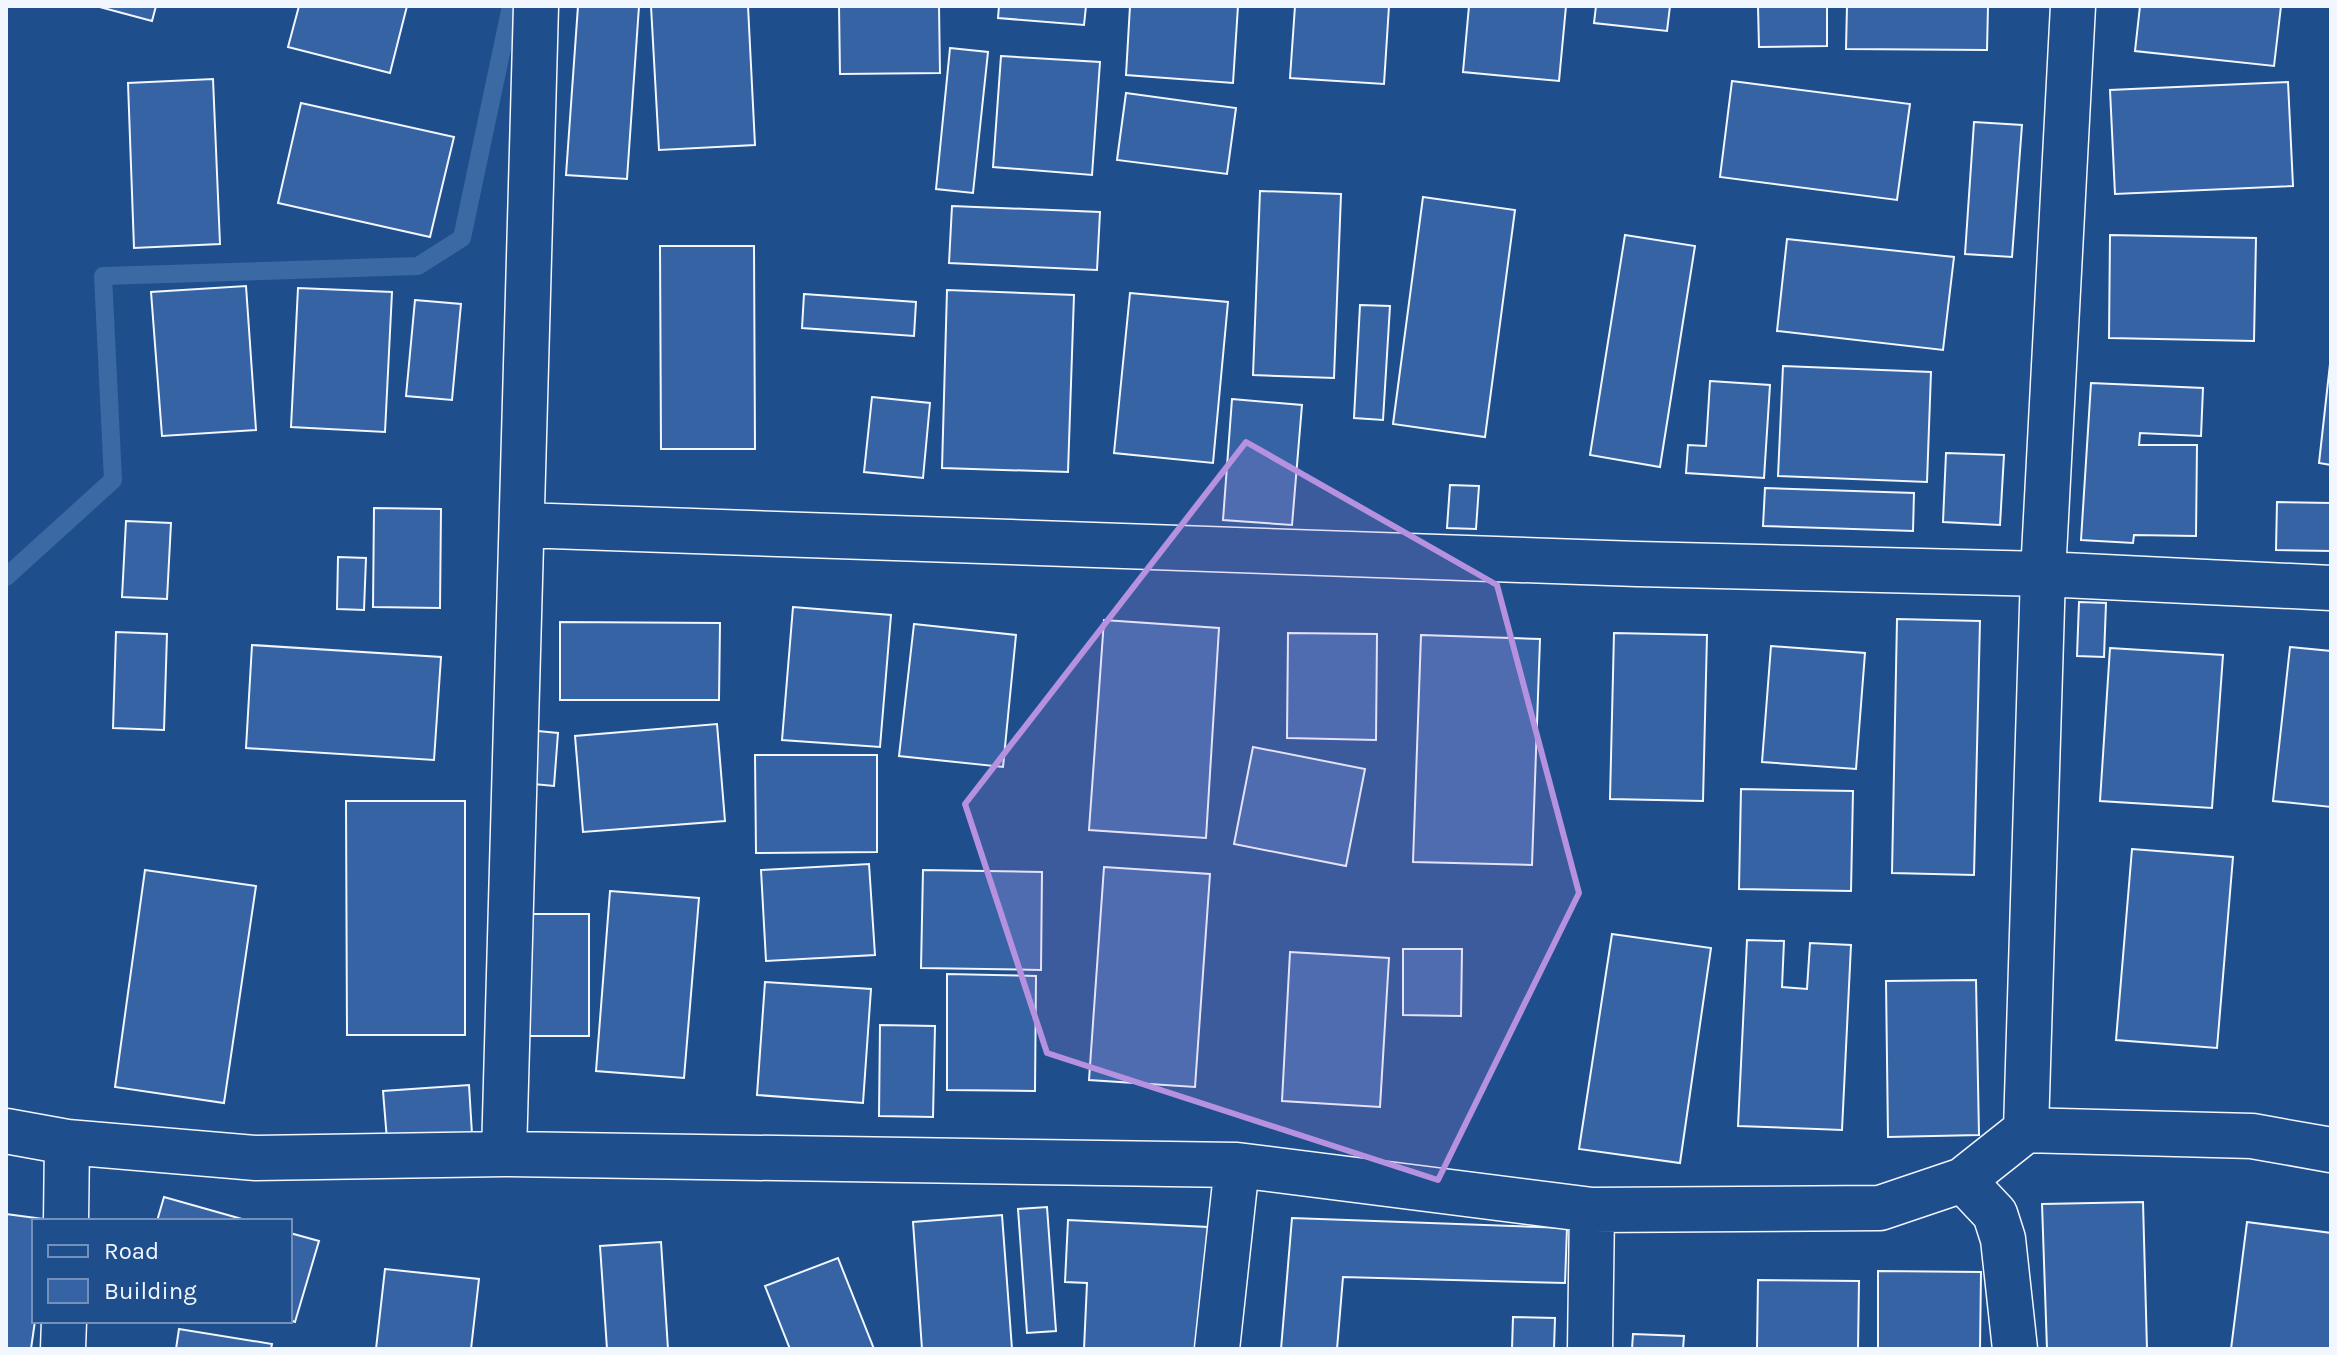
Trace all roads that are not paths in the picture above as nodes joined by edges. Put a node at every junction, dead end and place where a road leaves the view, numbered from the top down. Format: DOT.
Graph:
graph roads {
  1 [pos="536,6"];
  2 [pos="2073,6"];
  3 [pos="522,525"];
  4 [pos="2043,574"];
  5 [pos="2331,588"];
  6 [pos="2026,1130"];
  7 [pos="6,1131"];
  8 [pos="67,1142"];
  9 [pos="2331,1150"];
  10 [pos="504,1154"];
  11 [pos="1237,1165"];
  12 [pos="1963,1180"];
  13 [pos="1592,1210"];
  14 [pos="66,1219"];
  15 [pos="64,1323"];
  16 [pos="63,1349"];
  17 [pos="1217,1349"];
  18 [pos="1590,1349"];
  19 [pos="2015,1349"];
  1 -- 3 [label="street"];
  2 -- 4 [label="street"];
  3 -- 4 [label="street"];
  3 -- 10 [label="street"];
  4 -- 5 [label="street"];
  4 -- 6 [label="street"];
  6 -- 9 [label="street"];
  6 -- 12 [label="street"];
  7 -- 8 [label="street"];
  8 -- 10 [label="street"];
  8 -- 14 [label="street"];
  10 -- 11 [label="street"];
  11 -- 13 [label="street"];
  11 -- 17 [label="street"];
  12 -- 13 [label="street"];
  12 -- 19 [label="street"];
  13 -- 18 [label="street"];
  15 -- 16 [label="street"];
}
